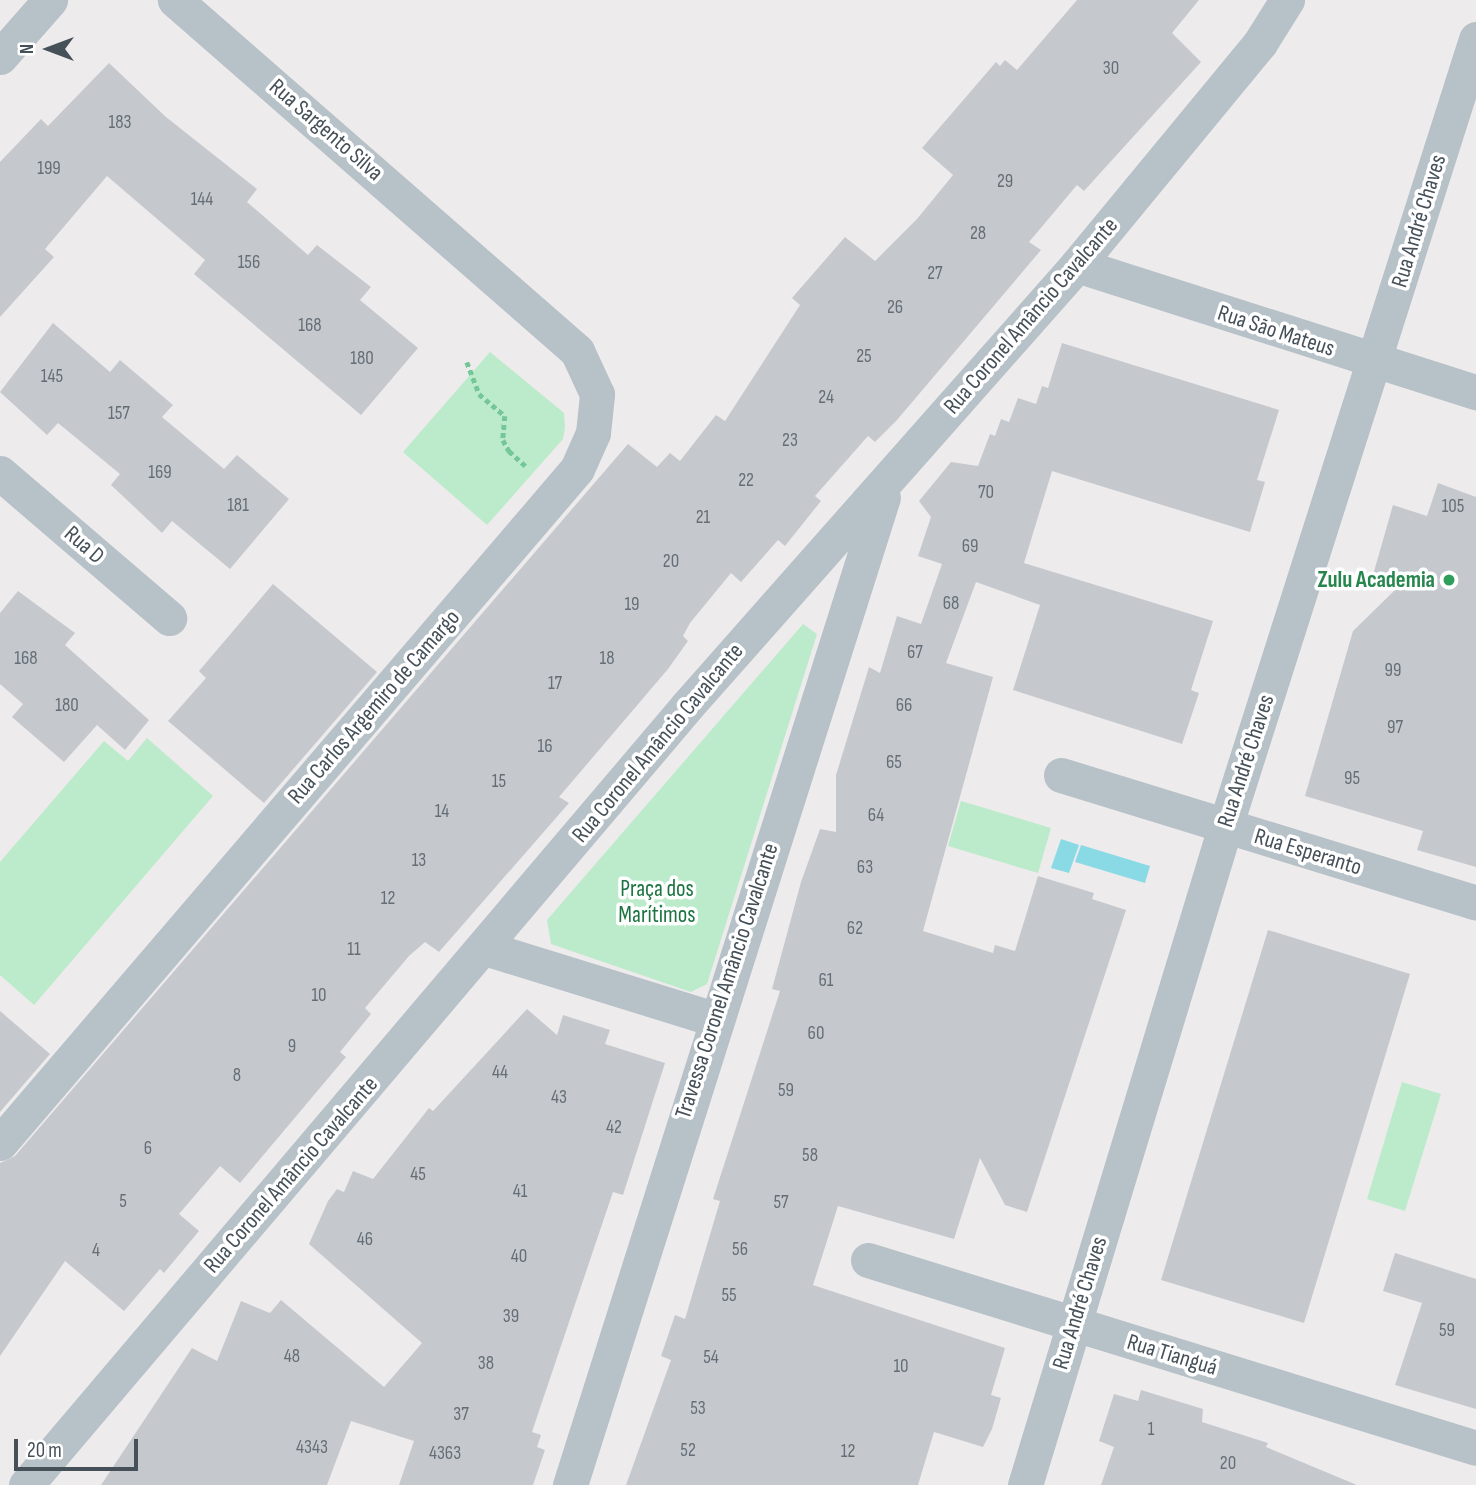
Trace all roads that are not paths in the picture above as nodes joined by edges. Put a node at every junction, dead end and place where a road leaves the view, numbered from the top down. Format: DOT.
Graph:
graph roads {
  1 [pos="50,0"];
  2 [pos="175,0"];
  3 [pos="1287,0"];
  4 [pos="1476,39"];
  5 [pos="0,57"];
  6 [pos="478,260"];
  7 [pos="1077,265"];
  8 [pos="1375,364"];
  9 [pos="1476,392"];
  10 [pos="0,473"];
  11 [pos="890,479"];
  12 [pos="169,618"];
  13 [pos="1061,775"];
  14 [pos="1225,827"];
  15 [pos="1476,903"];
  16 [pos="485,948"];
  17 [pos="714,1019"];
  18 [pos="0,1143"];
  19 [pos="868,1260"];
  20 [pos="1073,1324"];
  21 [pos="1476,1448"];
  22 [pos="26,1485"];
  23 [pos="570,1485"];
  24 [pos="1026,1485"];
  1 -- 5 [label="street"];
  2 -- 6 [label="street, Rua Sargento Silva"];
  3 -- 7 [label="street, Rua Coronel Amâncio Cavalcante"];
  4 -- 8 [label="street, Rua André Chaves"];
  6 -- 18 [label="street, Rua Carlos Argemiro de Camargo"];
  7 -- 8 [label="street, Rua São Mateus"];
  7 -- 11 [label="street, Rua Coronel Amâncio Cavalcante"];
  8 -- 9 [label="street, Rua São Mateus"];
  8 -- 14 [label="street, Rua André Chaves"];
  10 -- 12 [label="street, Rua D"];
  11 -- 16 [label="street, Rua Coronel Amâncio Cavalcante"];
  11 -- 17 [label="street, Travessa Coronel Amâncio Cavalcante"];
  13 -- 14 [label="street, Rua Esperanto"];
  14 -- 15 [label="street, Rua Esperanto"];
  14 -- 20 [label="street, Rua André Chaves"];
  16 -- 17 [label="street"];
  16 -- 22 [label="street, Rua Coronel Amâncio Cavalcante"];
  17 -- 23 [label="street, Travessa Coronel Amâncio Cavalcante"];
  19 -- 20 [label="street, Rua Tianguá"];
  20 -- 21 [label="street, Rua Tianguá"];
  20 -- 24 [label="street, Rua André Chaves"];
}
